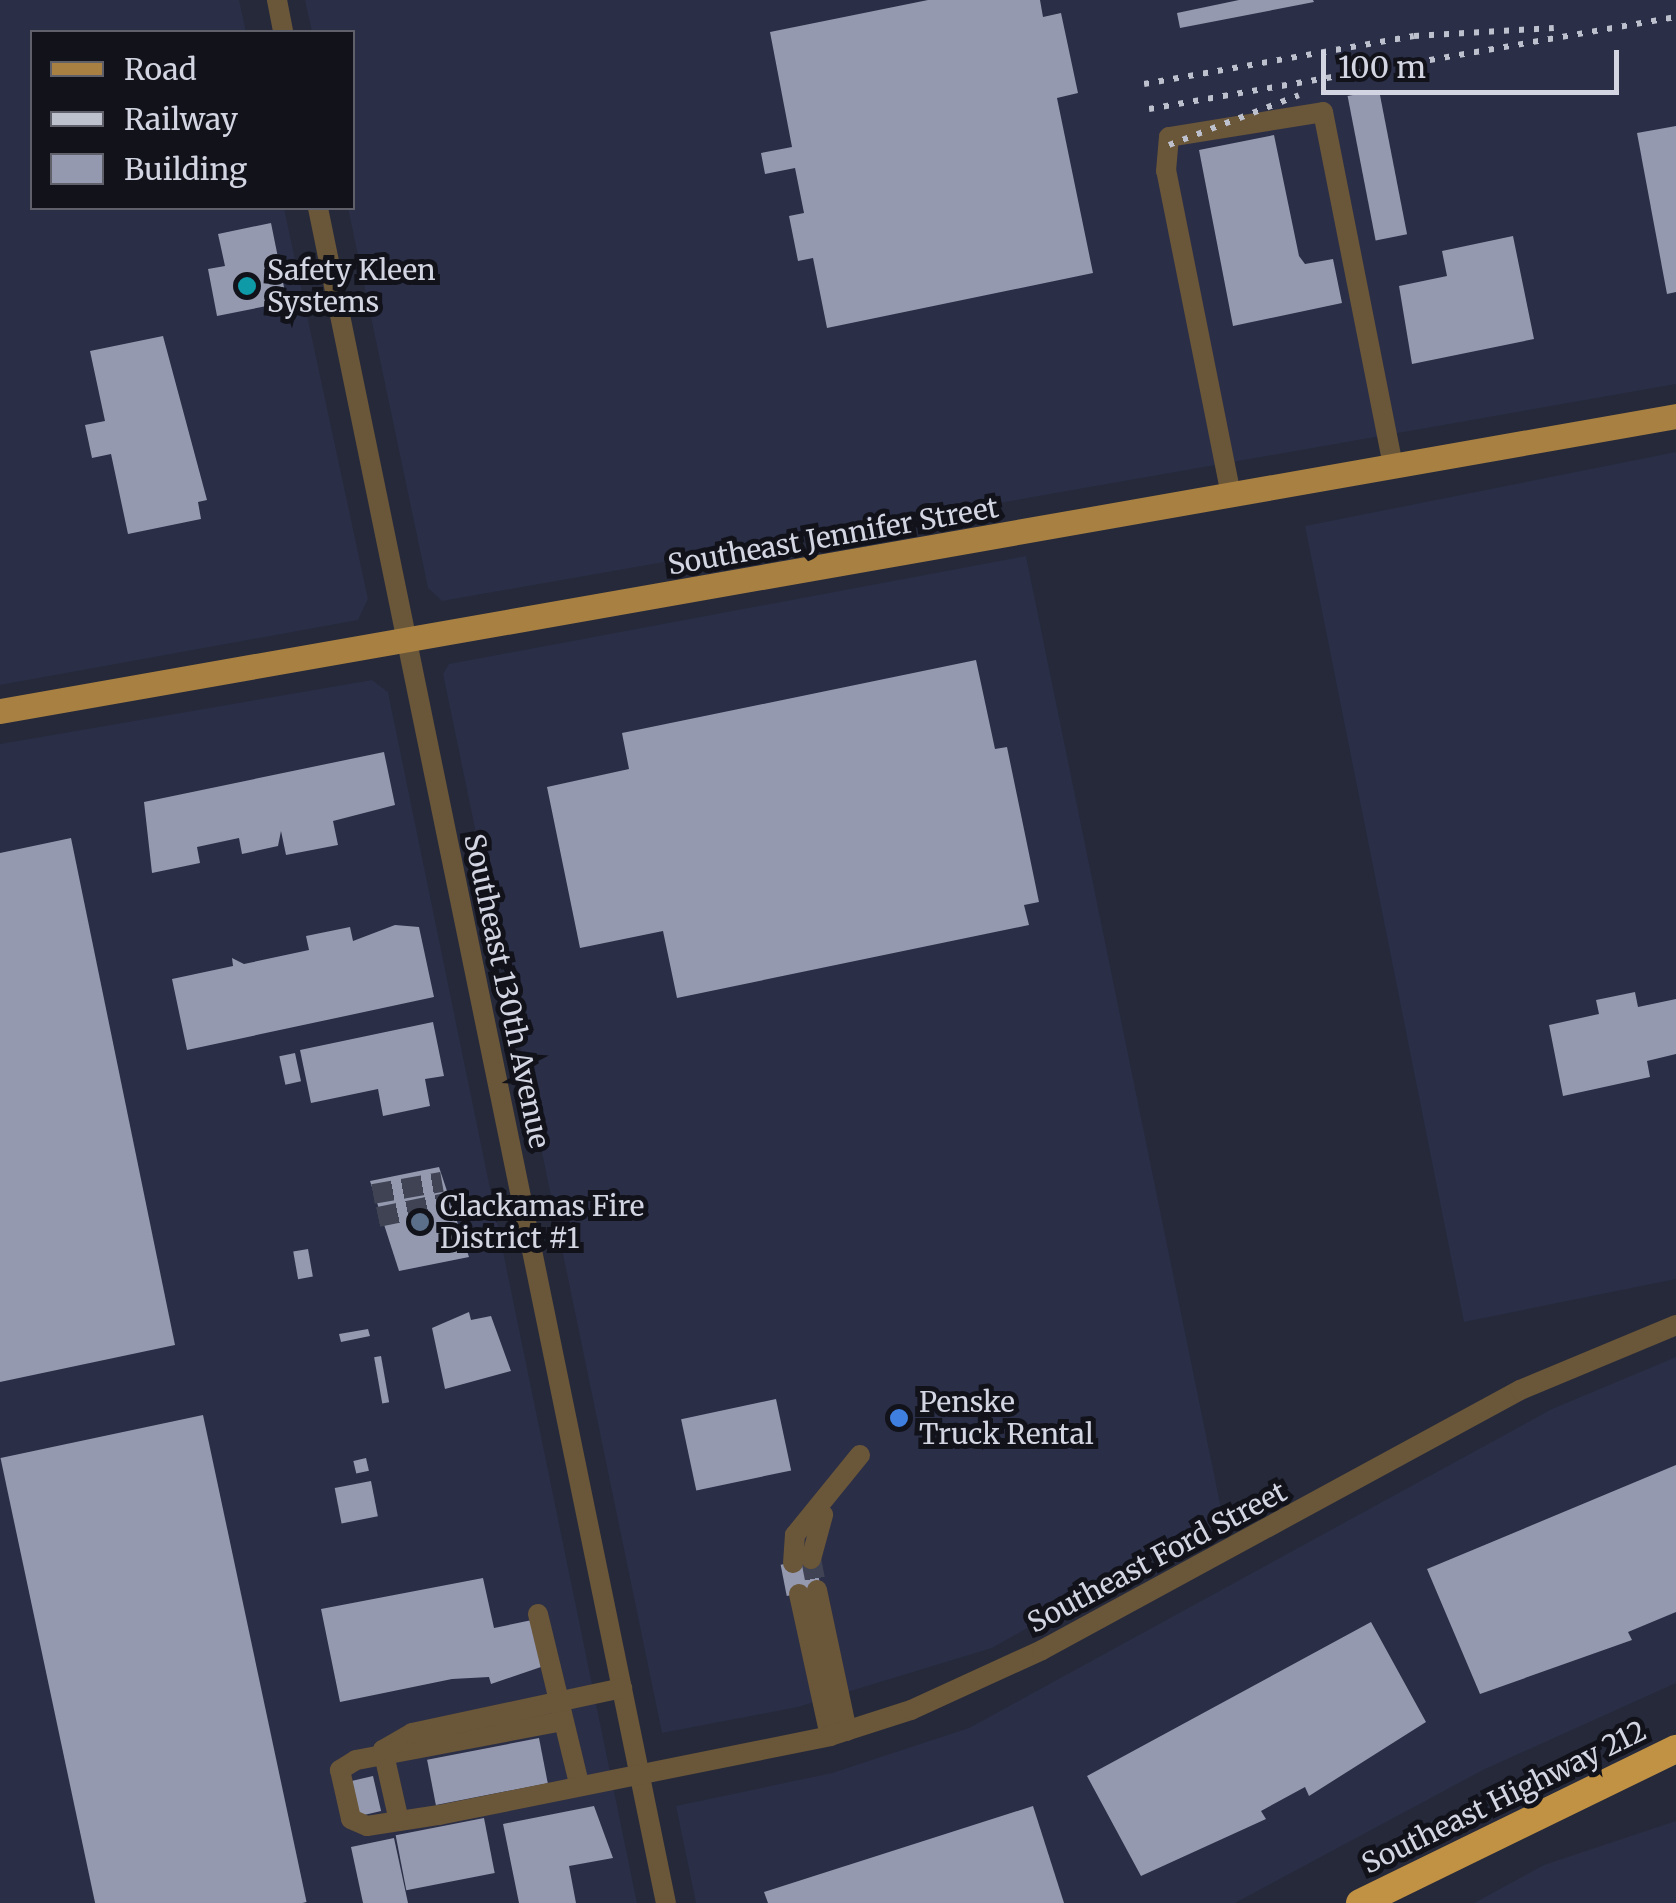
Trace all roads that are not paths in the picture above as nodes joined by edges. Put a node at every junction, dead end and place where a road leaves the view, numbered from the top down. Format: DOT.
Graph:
graph roads {
  1 [pos="276,0"];
  2 [pos="283,30"];
  3 [pos="318,210"];
  4 [pos="1676,416"];
  5 [pos="1393,466"];
  6 [pos="1232,496"];
  7 [pos="406,642"];
  8 [pos="0,710"];
  9 [pos="1676,1325"];
  10 [pos="862,1463"];
  11 [pos="802,1561"];
  12 [pos="808,1592"];
  13 [pos="538,1614"];
  14 [pos="622,1688"];
  15 [pos="561,1711"];
  16 [pos="838,1734"];
  17 [pos="1676,1749"];
  18 [pos="383,1750"];
  19 [pos="640,1774"];
  20 [pos="579,1784"];
  21 [pos="399,1820"];
  22 [pos="666,1903"];
  23 [pos="1360,1903"];
  1 -- 2 [label="street"];
  3 -- 7 [label="street, Southeast 130th Avenue"];
  4 -- 5 [label="main road, Southeast Jennifer Street"];
  5 -- 6 [label="main road, Southeast Jennifer Street"];
  5 -- 6 [label="street"];
  6 -- 7 [label="main road, Southeast Jennifer Street"];
  7 -- 8 [label="main road, Southeast Jennifer Street"];
  7 -- 14 [label="street, Southeast 130th Avenue"];
  9 -- 16 [label="street, Southeast Ford Street"];
  10 -- 11 [label="street"];
  12 -- 16 [label="street"];
  13 -- 15 [label="street"];
  14 -- 15 [label="street"];
  14 -- 19 [label="street, Southeast 130th Avenue"];
  15 -- 18 [label="street"];
  15 -- 20 [label="street"];
  16 -- 19 [label="street, Southeast Ford Street"];
  17 -- 23 [label="highway, Southeast Highway 212"];
  18 -- 21 [label="street"];
  18 -- 21 [label="street, Southeast Ford Street"];
  19 -- 20 [label="street, Southeast Ford Street"];
  19 -- 22 [label="street, Southeast 130th Avenue"];
  20 -- 21 [label="street, Southeast Ford Street"];
}
